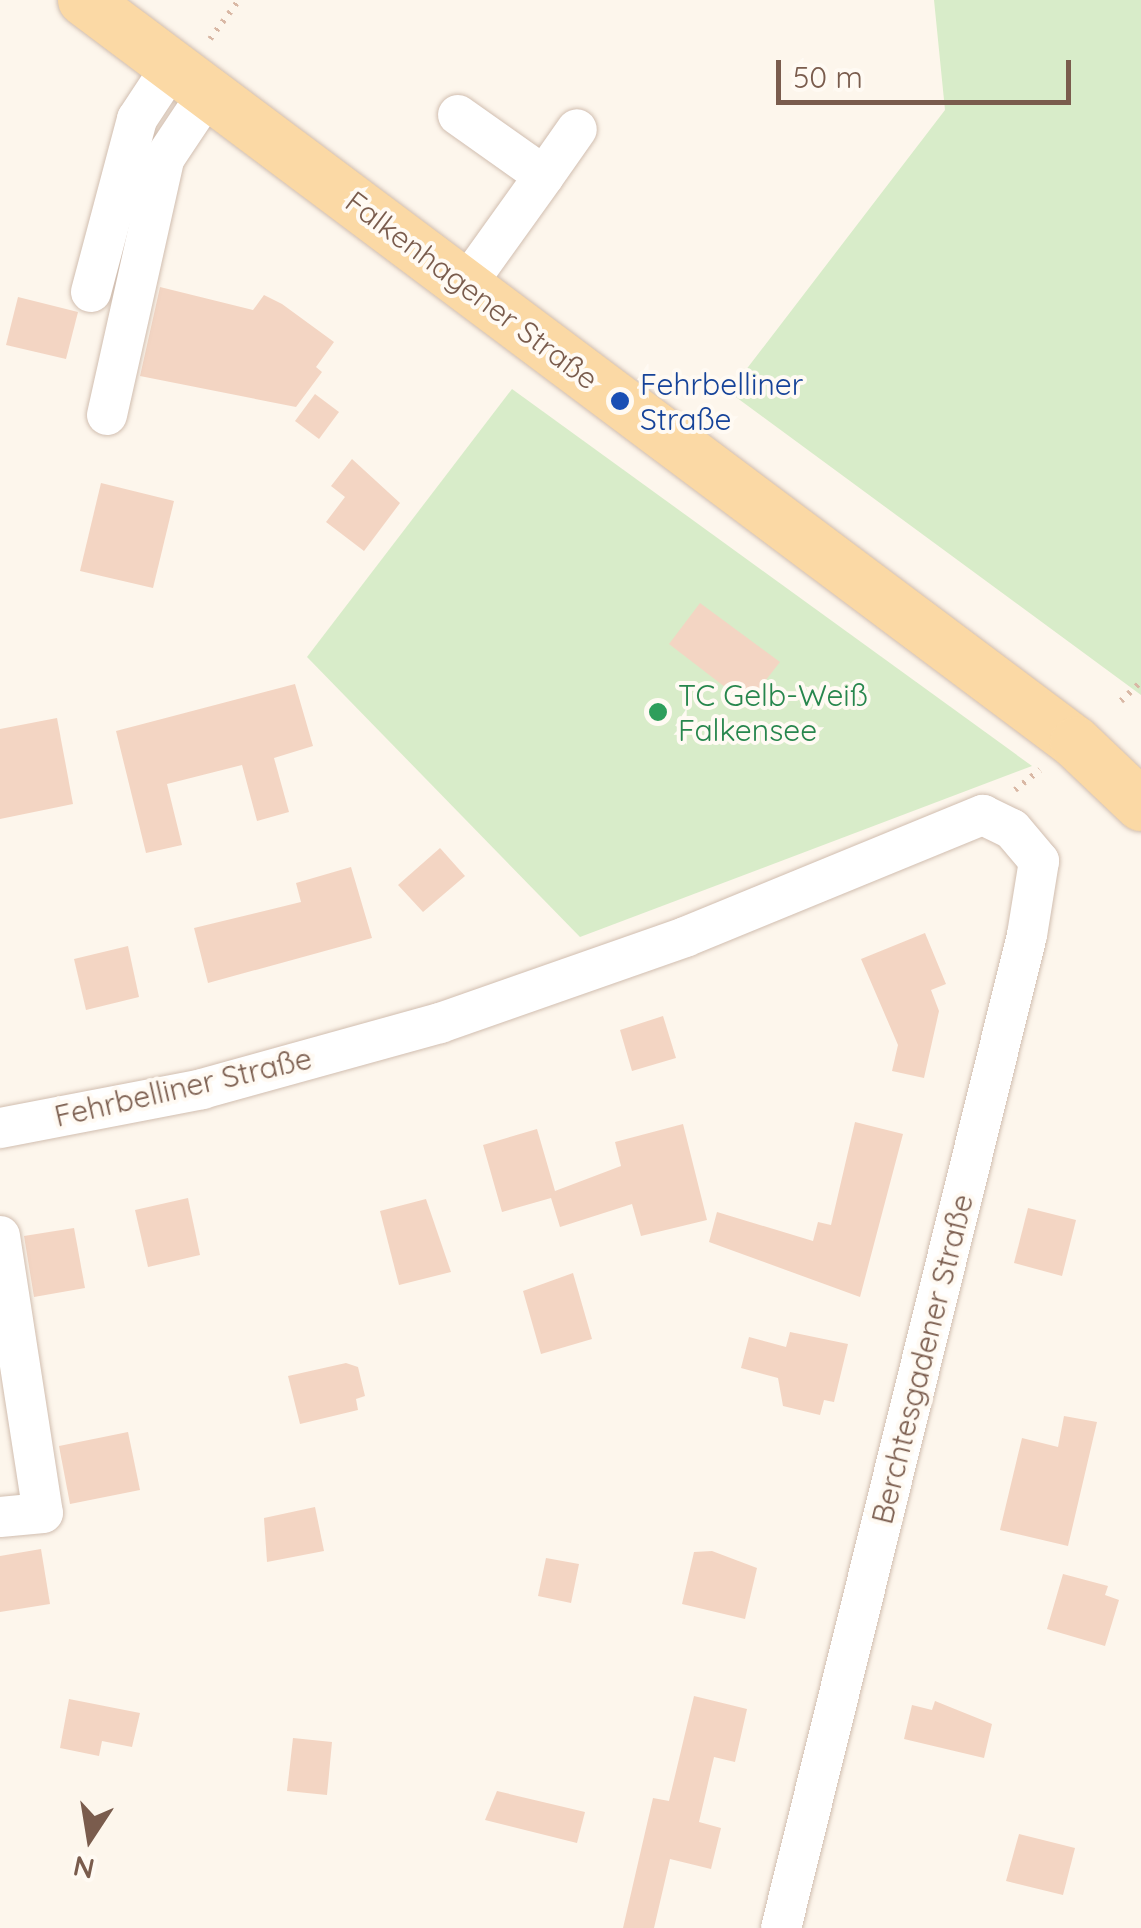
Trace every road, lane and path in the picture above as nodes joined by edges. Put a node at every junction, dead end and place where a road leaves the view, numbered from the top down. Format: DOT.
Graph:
graph roads {
  1 [pos="84,0"];
  2 [pos="239,0"];
  3 [pos="196,66"];
  4 [pos="458,115"];
  5 [pos="577,130"];
  6 [pos="544,176"];
  7 [pos="466,285"];
  8 [pos="91,292"];
  9 [pos="107,415"];
  10 [pos="1141,682"];
  11 [pos="1122,701"];
  12 [pos="1141,805"];
  13 [pos="983,815"];
  14 [pos="0,1128"];
  15 [pos="0,1236"];
  16 [pos="0,1517"];
  17 [pos="781,1928"];
  1 -- 3 [label="main road, Falkenhagener Straße"];
  2 -- 3 [label="path"];
  3 -- 7 [label="main road, Falkenhagener Straße"];
  3 -- 8 [label="street"];
  3 -- 9 [label="street"];
  4 -- 6 [label="street"];
  5 -- 6 [label="street"];
  6 -- 7 [label="street"];
  7 -- 12 [label="main road, Falkenhagener Straße"];
  10 -- 11 [label="path"];
  13 -- 14 [label="street, Fehrbelliner Straße"];
  13 -- 17 [label="street, Berchtesgadener Straße"];
  15 -- 16 [label="street"];
}
